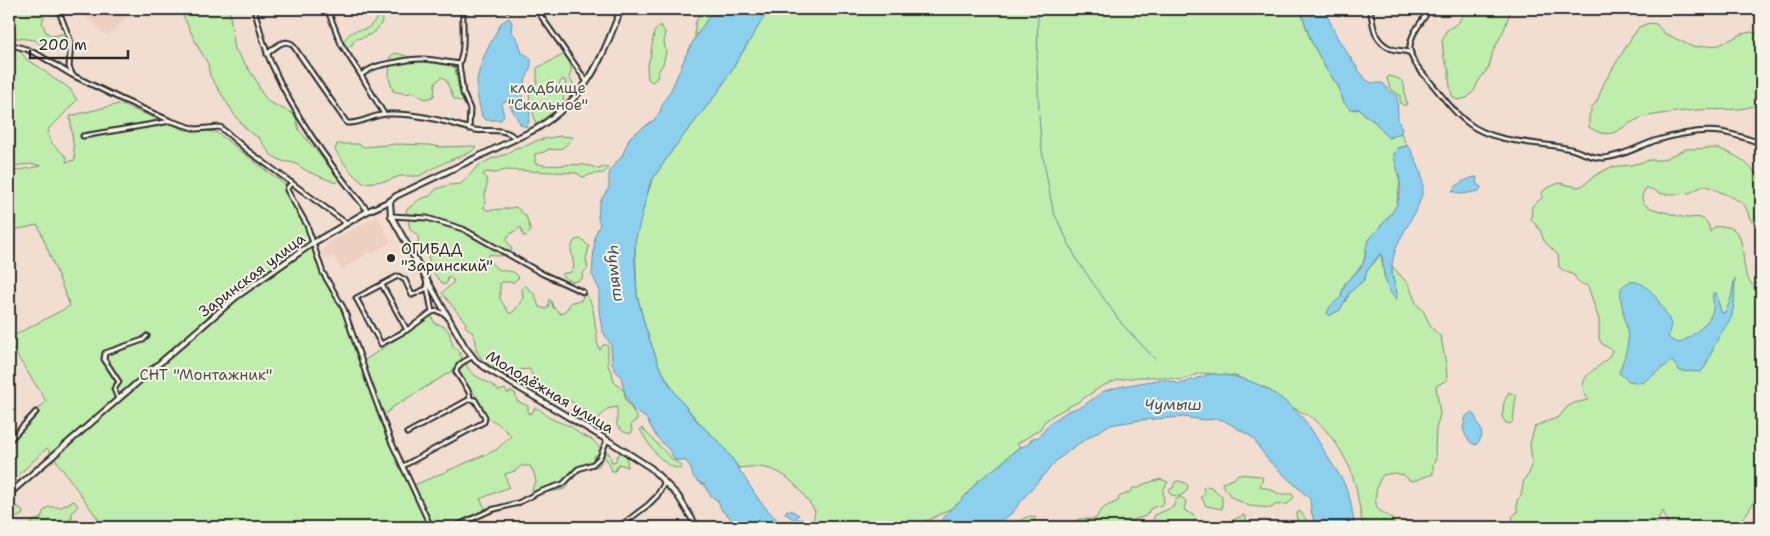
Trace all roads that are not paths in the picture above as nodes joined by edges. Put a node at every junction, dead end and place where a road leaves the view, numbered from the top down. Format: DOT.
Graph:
graph roads {
  1 [pos="58,9"];
  2 [pos="254,9"];
  3 [pos="426,9"];
  4 [pos="463,9"];
  5 [pos="508,9"];
  6 [pos="536,9"];
  7 [pos="621,9"];
  8 [pos="1370,9"];
  9 [pos="1429,9"];
  10 [pos="328,12"];
  11 [pos="9,44"];
  12 [pos="1411,53"];
  13 [pos="268,54"];
  14 [pos="459,64"];
  15 [pos="72,75"];
  16 [pos="362,75"];
  17 [pos="587,82"];
  18 [pos="384,114"];
  19 [pos="171,121"];
  20 [pos="469,129"];
  21 [pos="83,136"];
  22 [pos="515,139"];
  23 [pos="1761,143"];
  24 [pos="292,183"];
  25 [pos="390,201"];
  26 [pos="368,212"];
  27 [pos="392,216"];
  28 [pos="346,223"];
  29 [pos="313,243"];
  30 [pos="426,278"];
  31 [pos="382,285"];
  32 [pos="428,288"];
  33 [pos="583,292"];
  34 [pos="432,312"];
  35 [pos="448,316"];
  36 [pos="407,330"];
  37 [pos="147,336"];
  38 [pos="472,357"];
  39 [pos="118,398"];
  40 [pos="470,399"];
  41 [pos="36,412"];
  42 [pos="407,433"];
  43 [pos="607,440"];
  44 [pos="9,441"];
  45 [pos="403,466"];
  46 [pos="666,481"];
  47 [pos="9,494"];
  48 [pos="431,527"];
  49 [pos="454,527"];
  50 [pos="619,527"];
  51 [pos="697,527"];
  1 -- 15 [label="street"];
  2 -- 13 [label="street"];
  3 -- 4 [label="street"];
  4 -- 5 [label="street"];
  4 -- 14 [label="street"];
  6 -- 17 [label="street"];
  7 -- 17 [label="street, Заринская улица"];
  8 -- 12 [label="street"];
  9 -- 12 [label="street"];
  10 -- 16 [label="street"];
  11 -- 15 [label="street"];
  12 -- 23 [label="street"];
  13 -- 18 [label="street"];
  13 -- 26 [label="street"];
  14 -- 16 [label="street"];
  14 -- 20 [label="street"];
  15 -- 19 [label="street"];
  16 -- 18 [label="street"];
  17 -- 22 [label="street, Заринская улица"];
  18 -- 20 [label="street"];
  19 -- 21 [label="street"];
  19 -- 24 [label="street"];
  20 -- 22 [label="street"];
  22 -- 25 [label="street, Заринская улица"];
  24 -- 28 [label="street"];
  24 -- 29 [label="street"];
  25 -- 26 [label="street, Заринская улица"];
  25 -- 27 [label="street, Молодёжная улица"];
  26 -- 28 [label="street, Заринская улица"];
  27 -- 30 [label="street, Молодёжная улица"];
  27 -- 33 [label="street"];
  28 -- 29 [label="street, Заринская улица"];
  29 -- 39 [label="street, Заринская улица"];
  29 -- 45 [label="street"];
  30 -- 32 [label="street"];
  30 -- 35 [label="street, Молодёжная улица"];
  31 -- 32 [label="street"];
  31 -- 36 [label="street"];
  31 -- 36 [label="street"];
  32 -- 34 [label="street"];
  34 -- 35 [label="street"];
  34 -- 36 [label="street"];
  35 -- 38 [label="street, Молодёжная улица"];
  37 -- 39 [label="street"];
  38 -- 40 [label="street"];
  38 -- 43 [label="street, Молодёжная улица"];
  39 -- 47 [label="street, Заринская улица"];
  40 -- 42 [label="street"];
  40 -- 45 [label="street"];
  41 -- 44 [label="street"];
  43 -- 46 [label="street, Молодёжная улица"];
  43 -- 49 [label="street"];
  45 -- 48 [label="street"];
  46 -- 50 [label="street"];
  46 -- 51 [label="street, Молодёжная улица"];
}
